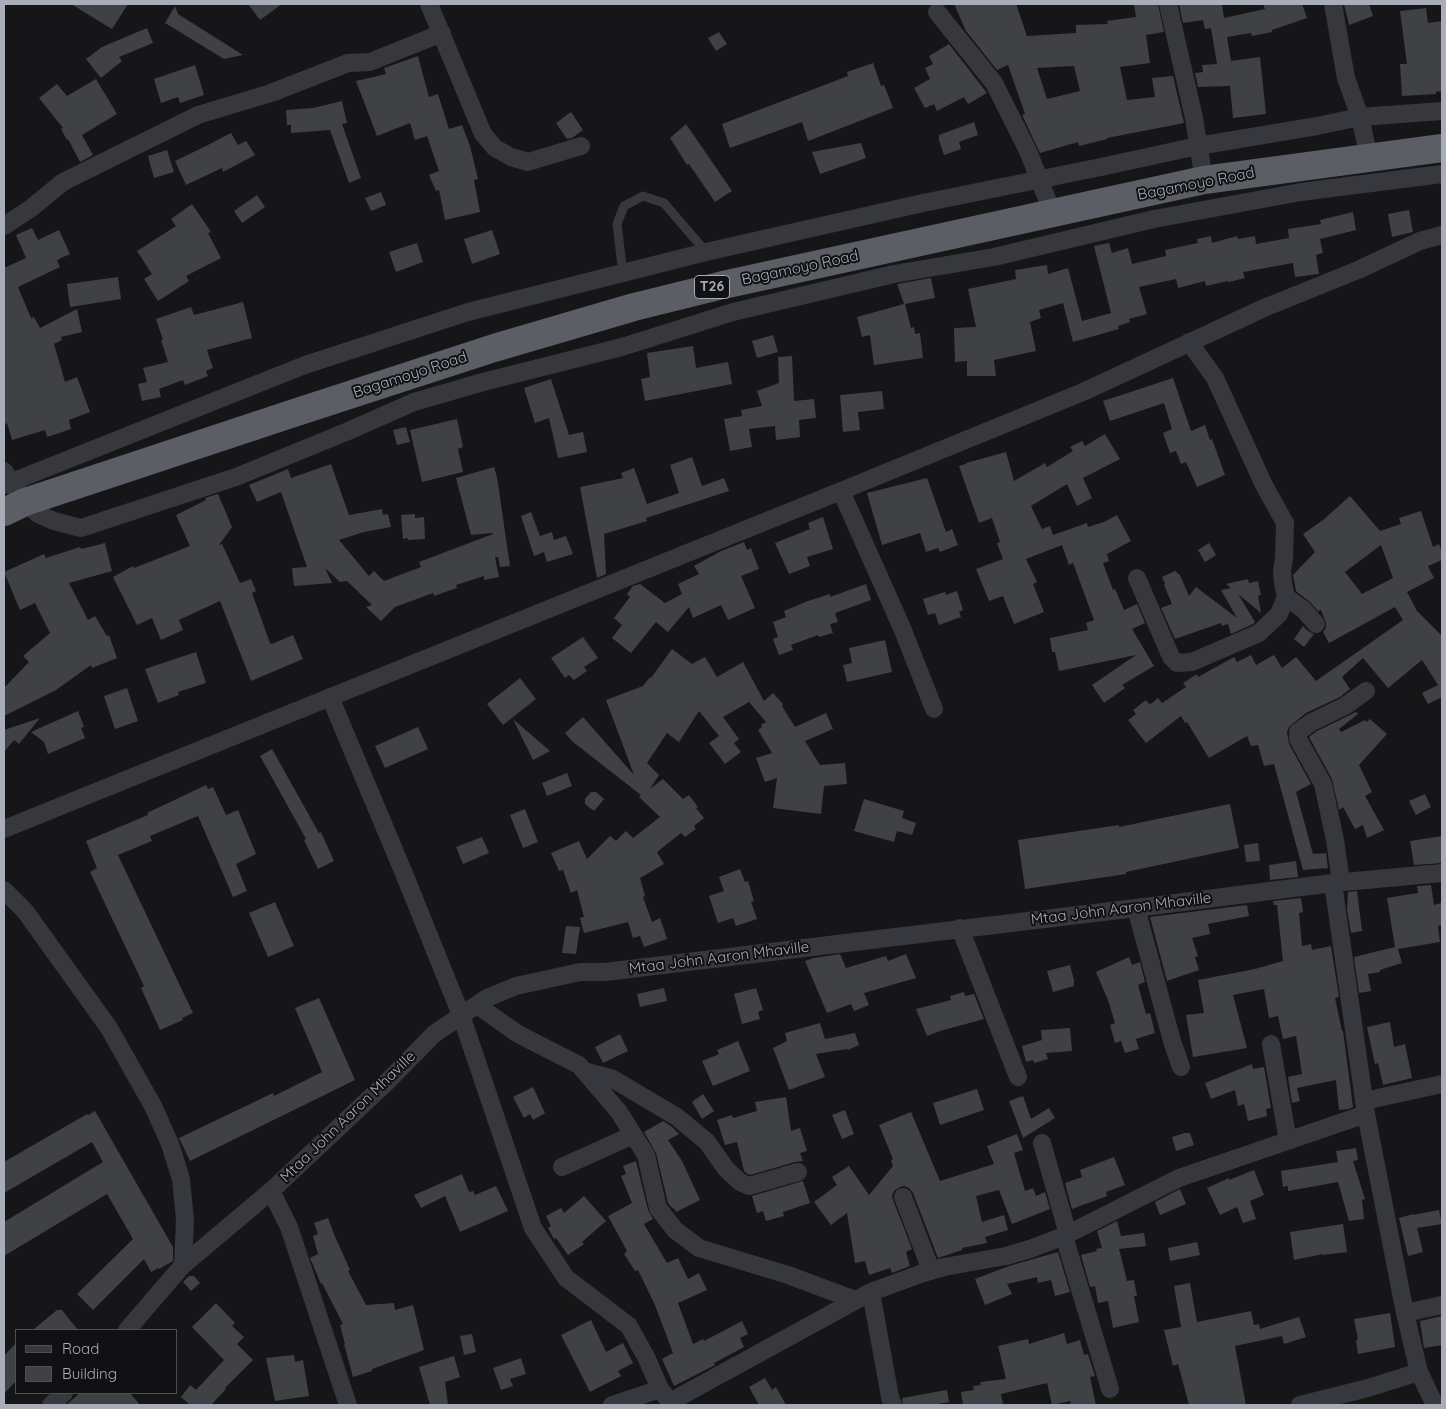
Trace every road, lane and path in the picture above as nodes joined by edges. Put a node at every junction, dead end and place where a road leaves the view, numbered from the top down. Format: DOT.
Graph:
graph roads {
  1 [pos="430,4"];
  2 [pos="1168,4"];
  3 [pos="1333,4"];
  4 [pos="937,12"];
  5 [pos="442,33"];
  6 [pos="1442,111"];
  7 [pos="1360,117"];
  8 [pos="581,146"];
  9 [pos="1198,146"];
  10 [pos="1442,148"];
  11 [pos="1369,157"];
  12 [pos="1442,174"];
  13 [pos="1041,180"];
  14 [pos="1204,180"];
  15 [pos="1053,214"];
  16 [pos="4,226"];
  17 [pos="1442,236"];
  18 [pos="706,252"];
  19 [pos="623,274"];
  20 [pos="1189,342"];
  21 [pos="494,348"];
  22 [pos="504,376"];
  23 [pos="9,490"];
  24 [pos="841,492"];
  25 [pos="1137,578"];
  26 [pos="1286,597"];
  27 [pos="1316,624"];
  28 [pos="1366,691"];
  29 [pos="330,697"];
  30 [pos="934,709"];
  31 [pos="4,829"];
  32 [pos="1442,872"];
  33 [pos="1337,882"];
  34 [pos="4,890"];
  35 [pos="1136,908"];
  36 [pos="960,928"];
  37 [pos="477,1005"];
  38 [pos="461,1015"];
  39 [pos="1271,1044"];
  40 [pos="1181,1067"];
  41 [pos="584,1071"];
  42 [pos="1018,1077"];
  43 [pos="1442,1084"];
  44 [pos="1365,1108"];
  45 [pos="634,1135"];
  46 [pos="1288,1141"];
  47 [pos="1042,1143"];
  48 [pos="562,1167"];
  49 [pos="798,1172"];
  50 [pos="271,1191"];
  51 [pos="903,1197"];
  52 [pos="1066,1235"];
  53 [pos="183,1265"];
  54 [pos="931,1270"];
  55 [pos="871,1292"];
  56 [pos="855,1300"];
  57 [pos="1442,1305"];
  58 [pos="1405,1313"];
  59 [pos="128,1329"];
  60 [pos="1419,1372"];
  61 [pos="1110,1389"];
  62 [pos="63,1394"];
  63 [pos="667,1399"];
  64 [pos="51,1405"];
  65 [pos="348,1405"];
  66 [pos="612,1405"];
  67 [pos="893,1405"];
  68 [pos="1300,1405"];
  69 [pos="1434,1405"];
  1 -- 5 [label="street"];
  2 -- 9 [label="street"];
  3 -- 7 [label="street"];
  4 -- 13 [label="street"];
  5 -- 8 [label="street"];
  5 -- 16 [label="street"];
  6 -- 7 [label="street"];
  7 -- 9 [label="street"];
  7 -- 11 [label="street"];
  9 -- 13 [label="street"];
  9 -- 14 [label="street"];
  10 -- 11 [label="highway, Bagamoyo Road / T26"];
  11 -- 14 [label="highway, Bagamoyo Road / T26"];
  12 -- 22 [label="street"];
  13 -- 15 [label="street"];
  13 -- 18 [label="street"];
  14 -- 15 [label="highway, Bagamoyo Road / T26"];
  15 -- 21 [label="highway, Bagamoyo Road / T26"];
  17 -- 20 [label="street"];
  18 -- 19 [label="street"];
  18 -- 19 [label="lane"];
  19 -- 23 [label="street"];
  20 -- 24 [label="street"];
  20 -- 26 [label="street"];
  21 -- 22 [label="street"];
  21 -- 23 [label="highway, Bagamoyo Road / T26"];
  22 -- 23 [label="street"];
  24 -- 29 [label="street"];
  24 -- 30 [label="street"];
  25 -- 26 [label="street"];
  26 -- 27 [label="street"];
  28 -- 33 [label="street"];
  29 -- 31 [label="street"];
  29 -- 38 [label="street"];
  32 -- 33 [label="street, Mtaa John Aaron Mhaville"];
  33 -- 35 [label="street, Mtaa John Aaron Mhaville"];
  33 -- 44 [label="street"];
  34 -- 53 [label="street"];
  35 -- 36 [label="street, Mtaa John Aaron Mhaville"];
  35 -- 40 [label="street"];
  36 -- 37 [label="street, Mtaa John Aaron Mhaville"];
  36 -- 42 [label="street"];
  37 -- 38 [label="street, Mtaa John Aaron Mhaville"];
  37 -- 41 [label="street"];
  38 -- 50 [label="street, Mtaa John Aaron Mhaville"];
  38 -- 63 [label="street"];
  39 -- 46 [label="street"];
  41 -- 45 [label="street"];
  41 -- 49 [label="street"];
  43 -- 44 [label="street"];
  44 -- 46 [label="street"];
  44 -- 58 [label="street"];
  45 -- 48 [label="street"];
  45 -- 56 [label="street"];
  46 -- 52 [label="street"];
  47 -- 52 [label="street"];
  50 -- 53 [label="street, Mtaa John Aaron Mhaville"];
  50 -- 65 [label="street"];
  51 -- 54 [label="street"];
  52 -- 54 [label="street"];
  52 -- 61 [label="street"];
  53 -- 59 [label="street, Mtaa John Aaron Mhaville"];
  54 -- 55 [label="street"];
  55 -- 56 [label="street"];
  55 -- 67 [label="street"];
  56 -- 63 [label="street"];
  57 -- 58 [label="street"];
  58 -- 60 [label="street"];
  60 -- 68 [label="street"];
  60 -- 69 [label="street"];
  62 -- 64 [label="street"];
  63 -- 66 [label="street"];
}
